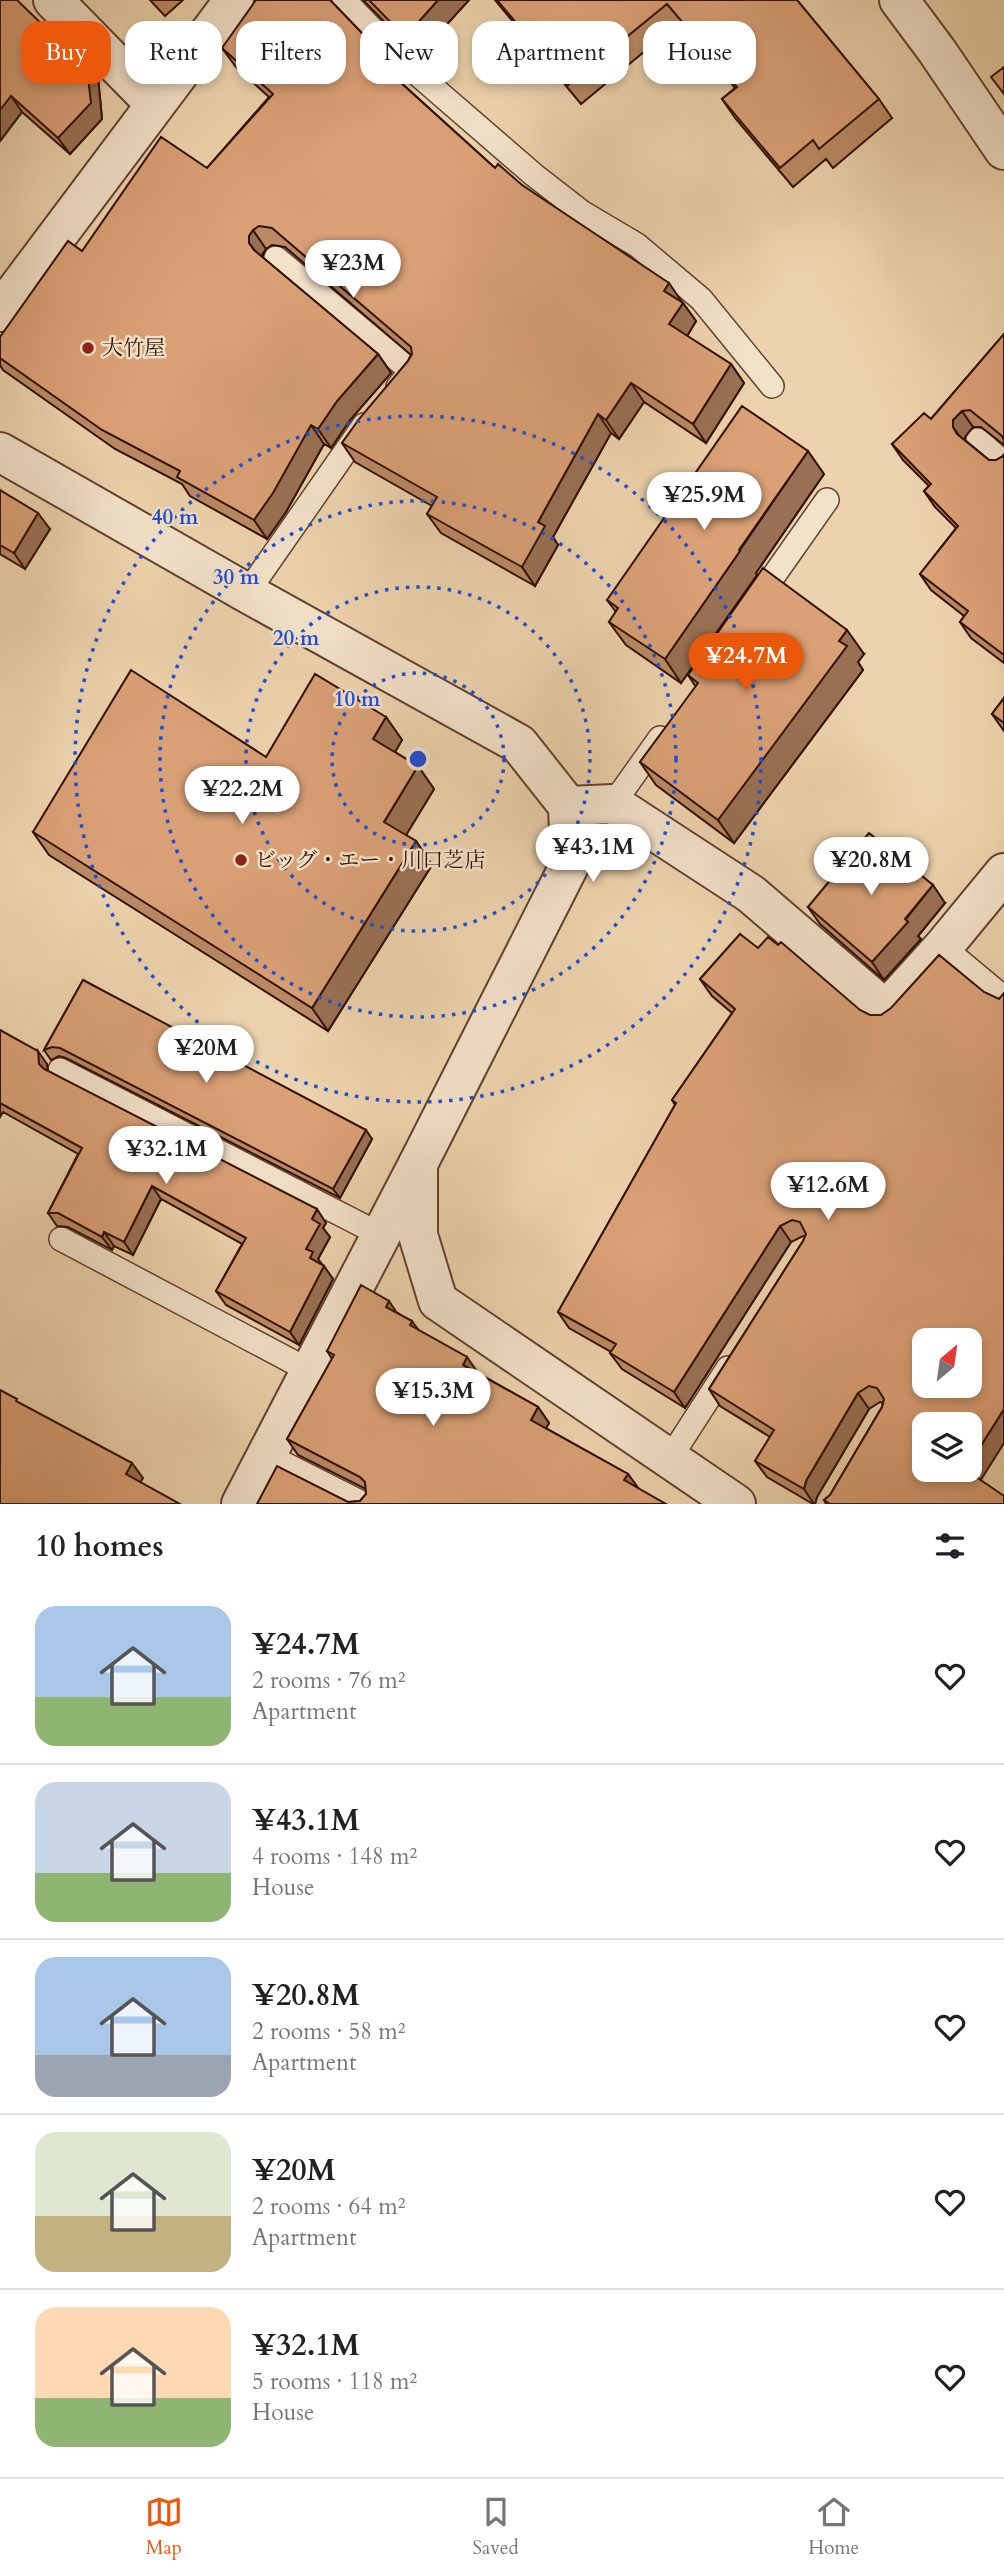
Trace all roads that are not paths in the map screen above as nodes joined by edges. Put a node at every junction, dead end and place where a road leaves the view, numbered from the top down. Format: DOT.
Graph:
graph roads {
  1 [pos="53,0"];
  2 [pos="234,0"];
  3 [pos="344,0"];
  4 [pos="898,0"];
  5 [pos="155,104"];
  6 [pos="1004,150"];
  7 [pos="276,258"];
  8 [pos="0,312"];
  9 [pos="772,386"];
  10 [pos="978,440"];
  11 [pos="0,452"];
  12 [pos="1004,463"];
  13 [pos="827,500"];
  14 [pos="247,593"];
  15 [pos="740,624"];
  16 [pos="668,725"];
  17 [pos="613,804"];
  18 [pos="568,806"];
  19 [pos="1004,873"];
  20 [pos="943,947"];
  21 [pos="1004,998"];
  22 [pos="60,1070"];
  23 [pos="418,1164"];
  24 [pos="381,1235"];
  25 [pos="61,1239"];
  26 [pos="737,1354"];
  27 [pos="310,1371"];
  28 [pos="267,1455"];
  29 [pos="670,1458"];
  30 [pos="241,1504"];
  31 [pos="364,1504"];
  32 [pos="736,1504"];
  1 -- 5 [label="street"];
  2 -- 5 [label="street"];
  3 -- 9 [label="lane"];
  4 -- 6 [label="street"];
  5 -- 8 [label="street"];
  7 -- 14 [label="lane"];
  10 -- 12 [label="lane"];
  11 -- 14 [label="street"];
  13 -- 15 [label="lane"];
  14 -- 18 [label="street"];
  16 -- 17 [label="lane"];
  17 -- 18 [label="street"];
  17 -- 20 [label="street"];
  18 -- 23 [label="street"];
  19 -- 20 [label="street"];
  20 -- 21 [label="lane"];
  22 -- 24 [label="lane"];
  23 -- 24 [label="street"];
  23 -- 29 [label="street"];
  24 -- 27 [label="street"];
  25 -- 27 [label="lane"];
  26 -- 29 [label="lane"];
  27 -- 28 [label="street"];
  28 -- 30 [label="street"];
  28 -- 31 [label="lane"];
  29 -- 32 [label="street"];
}
